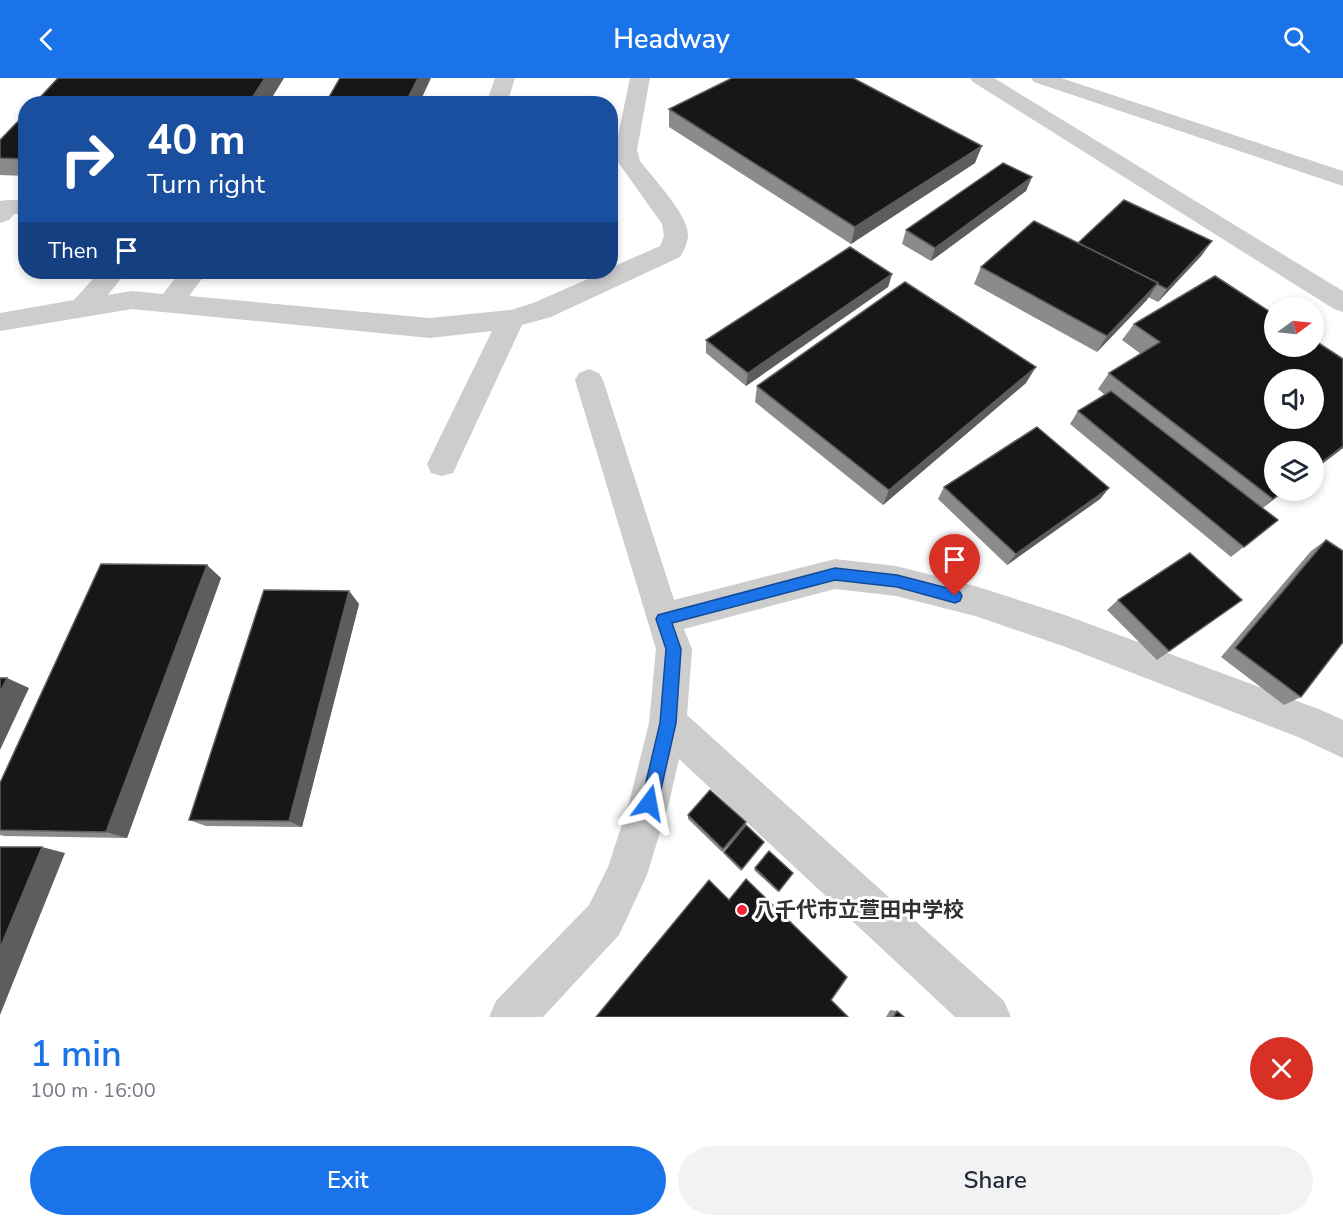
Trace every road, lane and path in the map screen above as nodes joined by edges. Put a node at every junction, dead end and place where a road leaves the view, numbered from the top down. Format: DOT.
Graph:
graph roads {
  1 [pos="505,78"];
  2 [pos="640,78"];
  3 [pos="980,78"];
  4 [pos="1041,78"];
  5 [pos="499,96"];
  6 [pos="619,159"];
  7 [pos="1343,178"];
  8 [pos="18,207"];
  9 [pos="0,215"];
  10 [pos="618,275"];
  11 [pos="107,279"];
  12 [pos="189,279"];
  13 [pos="610,279"];
  14 [pos="1343,303"];
  15 [pos="170,304"];
  16 [pos="82,309"];
  17 [pos="511,319"];
  18 [pos="0,322"];
  19 [pos="589,380"];
  20 [pos="442,464"];
  21 [pos="663,619"];
  22 [pos="668,723"];
  23 [pos="1343,739"];
  24 [pos="512,1017"];
  25 [pos="988,1017"];
  1 -- 5 [label="street"];
  2 -- 6 [label="street"];
  3 -- 14 [label="street"];
  4 -- 7 [label="street"];
  6 -- 10 [label="street"];
  8 -- 9 [label="street"];
  11 -- 16 [label="street"];
  12 -- 15 [label="street"];
  13 -- 17 [label="street"];
  15 -- 16 [label="street"];
  15 -- 17 [label="street"];
  16 -- 18 [label="street"];
  17 -- 20 [label="street"];
  19 -- 21 [label="street"];
  21 -- 22 [label="street"];
  21 -- 23 [label="street"];
  22 -- 24 [label="street"];
  22 -- 25 [label="street"];
}
